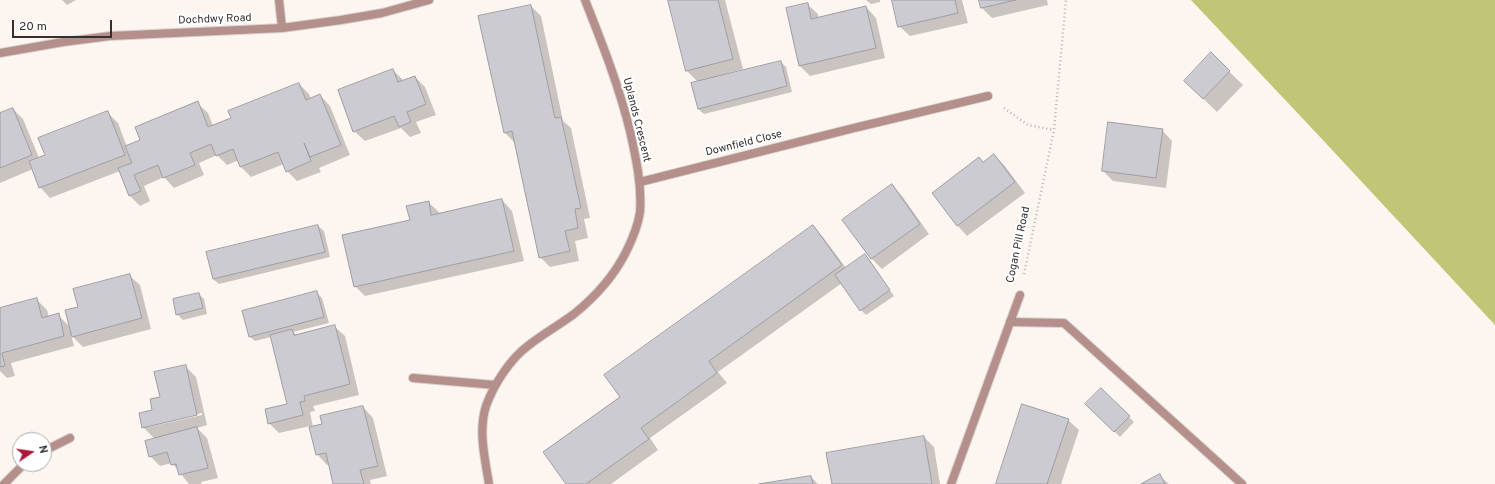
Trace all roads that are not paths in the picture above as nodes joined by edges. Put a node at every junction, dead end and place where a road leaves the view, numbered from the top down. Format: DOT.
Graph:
graph roads {
  1 [pos="279,0"];
  2 [pos="429,0"];
  3 [pos="585,0"];
  4 [pos="282,28"];
  5 [pos="0,53"];
  6 [pos="988,96"];
  7 [pos="640,182"];
  8 [pos="1020,294"];
  9 [pos="1010,322"];
  10 [pos="412,378"];
  11 [pos="495,385"];
  12 [pos="70,438"];
  13 [pos="52,447"];
  14 [pos="16,472"];
  15 [pos="4,484"];
  16 [pos="489,484"];
  17 [pos="951,484"];
  18 [pos="1242,484"];
  1 -- 4 [label="street"];
  2 -- 4 [label="street, Dochdwy Road"];
  3 -- 7 [label="street, Uplands Crescent"];
  4 -- 5 [label="street, Dochdwy Road"];
  6 -- 7 [label="street, Downfield Close"];
  7 -- 11 [label="street, Uplands Crescent"];
  8 -- 9 [label="street, Cogan Pill Road"];
  9 -- 17 [label="street, Cogan Pill Road"];
  9 -- 18 [label="street"];
  10 -- 11 [label="street"];
  11 -- 16 [label="street, Uplands Crescent"];
  12 -- 13 [label="street"];
  14 -- 15 [label="street"];
}
